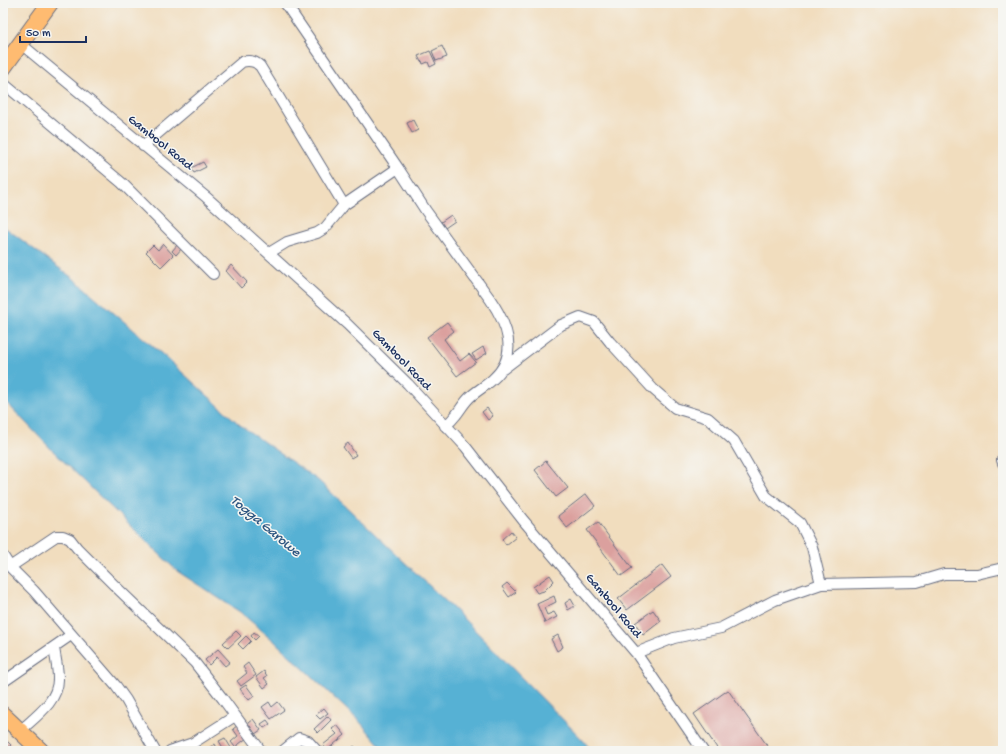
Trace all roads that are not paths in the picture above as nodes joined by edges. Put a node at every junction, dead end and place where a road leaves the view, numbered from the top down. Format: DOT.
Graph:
graph roads {
  1 [pos="50,3"];
  2 [pos="285,3"];
  3 [pos="21,44"];
  4 [pos="3,68"];
  5 [pos="3,83"];
  6 [pos="143,146"];
  7 [pos="398,168"];
  8 [pos="344,205"];
  9 [pos="269,253"];
  10 [pos="212,274"];
  11 [pos="502,369"];
  12 [pos="445,426"];
  13 [pos="3,556"];
  14 [pos="10,567"];
  15 [pos="1001,567"];
  16 [pos="821,584"];
  17 [pos="71,635"];
  18 [pos="54,647"];
  19 [pos="636,653"];
  20 [pos="3,682"];
  21 [pos="3,715"];
  22 [pos="235,716"];
  23 [pos="20,731"];
  24 [pos="41,751"];
  25 [pos="155,751"];
  26 [pos="170,751"];
  27 [pos="261,751"];
  28 [pos="283,751"];
  29 [pos="317,751"];
  30 [pos="703,751"];
  1 -- 3 [label="main road"];
  2 -- 7 [label="street"];
  3 -- 4 [label="main road"];
  3 -- 6 [label="street, Gambool Road"];
  5 -- 10 [label="street"];
  6 -- 8 [label="street"];
  6 -- 9 [label="street, Gambool Road"];
  7 -- 8 [label="street"];
  7 -- 11 [label="street"];
  8 -- 9 [label="street"];
  9 -- 12 [label="street, Gambool Road"];
  11 -- 12 [label="street"];
  11 -- 16 [label="street"];
  12 -- 19 [label="street, Gambool Road"];
  13 -- 14 [label="street"];
  14 -- 17 [label="street"];
  14 -- 22 [label="street"];
  15 -- 16 [label="street"];
  16 -- 19 [label="street"];
  17 -- 18 [label="street"];
  17 -- 25 [label="street"];
  18 -- 20 [label="street"];
  18 -- 23 [label="street"];
  19 -- 30 [label="street, Gambool Road"];
  21 -- 23 [label="main road"];
  22 -- 26 [label="street"];
  22 -- 27 [label="street"];
  23 -- 24 [label="main road"];
  28 -- 29 [label="street"];
}
